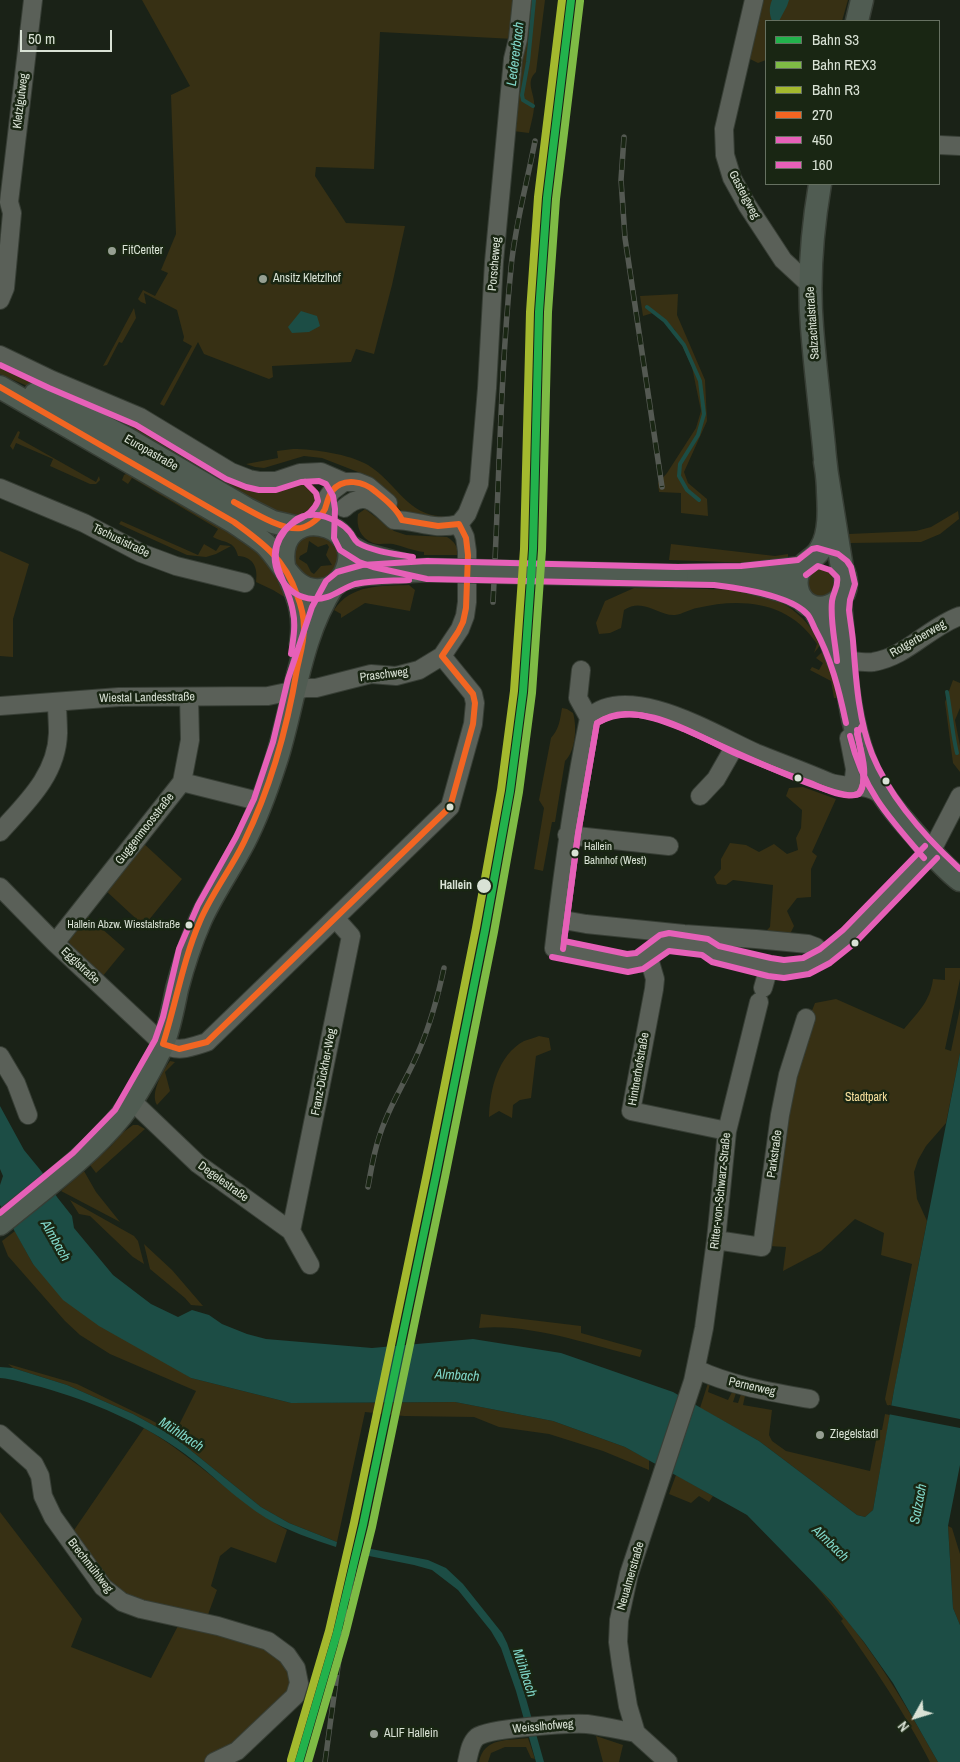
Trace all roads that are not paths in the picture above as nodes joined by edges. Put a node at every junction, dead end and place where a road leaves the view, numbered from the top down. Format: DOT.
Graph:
graph roads {
  1 [pos="33,0"];
  2 [pos="522,0"];
  3 [pos="754,0"];
  4 [pos="862,0"];
  5 [pos="857,20"];
  6 [pos="940,145"];
  7 [pos="960,146"];
  8 [pos="820,185"];
  9 [pos="4,204"];
  10 [pos="5,230"];
  11 [pos="810,285"];
  12 [pos="0,300"];
  13 [pos="0,355"];
  14 [pos="0,382"];
  15 [pos="0,387"];
  16 [pos="825,462"];
  17 [pos="335,486"];
  18 [pos="0,488"];
  19 [pos="344,508"];
  20 [pos="402,520"];
  21 [pos="459,524"];
  22 [pos="305,526"];
  23 [pos="345,541"];
  24 [pos="808,562"];
  25 [pos="842,568"];
  26 [pos="286,570"];
  27 [pos="426,570"];
  28 [pos="715,576"];
  29 [pos="245,583"];
  30 [pos="338,583"];
  31 [pos="840,600"];
  32 [pos="807,603"];
  33 [pos="960,616"];
  34 [pos="442,656"];
  35 [pos="846,660"];
  36 [pos="581,670"];
  37 [pos="295,686"];
  38 [pos="189,697"];
  39 [pos="57,702"];
  40 [pos="0,706"];
  41 [pos="853,710"];
  42 [pos="589,718"];
  43 [pos="736,744"];
  44 [pos="182,782"];
  45 [pos="852,787"];
  46 [pos="700,796"];
  47 [pos="960,796"];
  48 [pos="262,802"];
  49 [pos="890,804"];
  50 [pos="0,832"];
  51 [pos="567,835"];
  52 [pos="669,846"];
  53 [pos="931,852"];
  54 [pos="960,880"];
  55 [pos="0,887"];
  56 [pos="335,918"];
  57 [pos="558,919"];
  58 [pos="699,940"];
  59 [pos="55,943"];
  60 [pos="648,956"];
  61 [pos="825,956"];
  62 [pos="769,967"];
  63 [pos="806,1018"];
  64 [pos="163,1044"];
  65 [pos="0,1056"];
  66 [pos="131,1100"];
  67 [pos="28,1115"];
  68 [pos="727,1131"];
  69 [pos="0,1224"];
  70 [pos="291,1231"];
  71 [pos="716,1240"];
  72 [pos="310,1265"];
  73 [pos="693,1381"];
  74 [pos="810,1399"];
  75 [pos="0,1434"];
  76 [pos="636,1733"];
  77 [pos="214,1762"];
  78 [pos="467,1762"];
  79 [pos="668,1762"];
  1 -- 9 [label="street, Kletzlgutweg"];
  2 -- 21 [label="street, Porscheweg"];
  3 -- 11 [label="street, Gasteigweg"];
  4 -- 5 [label="main road"];
  6 -- 7 [label="street"];
  8 -- 11 [label="main road, Salzachtalstraße"];
  9 -- 10 [label="street, Kletzlgutweg"];
  10 -- 12 [label="street, Kletzlgutweg"];
  11 -- 16 [label="main road, Salzachtalstraße"];
  13 -- 17 [label="street, Europastraße"];
  14 -- 22 [label="main road, Europastraße"];
  15 -- 26 [label="main road, Europastraße"];
  16 -- 24 [label="main road, Salzachtalstraße"];
  16 -- 25 [label="main road, Salzachtalstraße"];
  17 -- 19 [label="street, Europastraße"];
  17 -- 20 [label="street"];
  17 -- 22 [label="street"];
  18 -- 29 [label="street, Tschusistraße"];
  19 -- 20 [label="street"];
  19 -- 23 [label="street, Europastraße"];
  20 -- 21 [label="street"];
  21 -- 34 [label="street, Praschweg"];
  22 -- 23 [label="main road, Europastraße"];
  22 -- 26 [label="main road"];
  23 -- 27 [label="main road, Europastraße"];
  23 -- 30 [label="main road, Europastraße"];
  24 -- 25 [label="main road"];
  24 -- 28 [label="main road, Europastraße"];
  24 -- 32 [label="main road, Salzachtalstraße"];
  25 -- 31 [label="main road, Salzachtalstraße"];
  26 -- 30 [label="main road, Europastraße"];
  26 -- 37 [label="main road"];
  27 -- 28 [label="main road, Europastraße, bridge"];
  27 -- 30 [label="main road, Europastraße"];
  28 -- 32 [label="main road, Europastraße"];
  30 -- 37 [label="main road"];
  31 -- 32 [label="main road"];
  31 -- 35 [label="main road, Salzachtalstraße"];
  32 -- 41 [label="main road, Salzachtalstraße"];
  33 -- 35 [label="street, Rotgerberweg"];
  34 -- 37 [label="street, Praschweg"];
  34 -- 56 [label="street"];
  35 -- 41 [label="main road, Salzachtalstraße"];
  36 -- 42 [label="street"];
  37 -- 38 [label="street, Wiestal Landesstraße"];
  37 -- 48 [label="main road"];
  38 -- 39 [label="street, Wiestal Landesstraße"];
  38 -- 44 [label="street, Guggenmoosstraße"];
  39 -- 40 [label="street, Wiestal Landesstraße"];
  39 -- 50 [label="street"];
  41 -- 45 [label="street"];
  41 -- 49 [label="main road, Salzachtalstraße"];
  42 -- 43 [label="street"];
  42 -- 51 [label="street"];
  43 -- 45 [label="street"];
  43 -- 46 [label="street"];
  44 -- 48 [label="street"];
  44 -- 59 [label="street, Guggenmoosstraße"];
  45 -- 49 [label="street"];
  47 -- 53 [label="street"];
  48 -- 64 [label="main road"];
  49 -- 53 [label="main road, Salzachtalstraße"];
  51 -- 52 [label="street"];
  51 -- 57 [label="street"];
  53 -- 54 [label="main road, Salzachtalstraße"];
  53 -- 61 [label="street"];
  55 -- 59 [label="street, Egglstraße"];
  56 -- 64 [label="street"];
  56 -- 70 [label="street, Franz-Dückher-Weg"];
  57 -- 58 [label="street"];
  57 -- 60 [label="street"];
  58 -- 60 [label="street"];
  58 -- 61 [label="street"];
  58 -- 62 [label="street"];
  59 -- 64 [label="street, Egglstraße"];
  60 -- 68 [label="street, Hintnerhofstraße"];
  61 -- 62 [label="street"];
  62 -- 68 [label="street, Ritter-von-Schwarz-Straße"];
  63 -- 71 [label="street, Parkstraße"];
  64 -- 66 [label="main road"];
  65 -- 67 [label="street"];
  66 -- 69 [label="main road"];
  66 -- 70 [label="street, Degelestraße"];
  68 -- 71 [label="street, Ritter-von-Schwarz-Straße"];
  70 -- 72 [label="street, Degelestraße"];
  71 -- 73 [label="street, Ritter-von-Schwarz-Straße"];
  73 -- 74 [label="street, Pernerweg"];
  73 -- 76 [label="street, Neualmerstraße"];
  75 -- 77 [label="street, Brechmühlweg"];
  76 -- 78 [label="street, Weisslhofweg"];
  76 -- 79 [label="street"];
}
